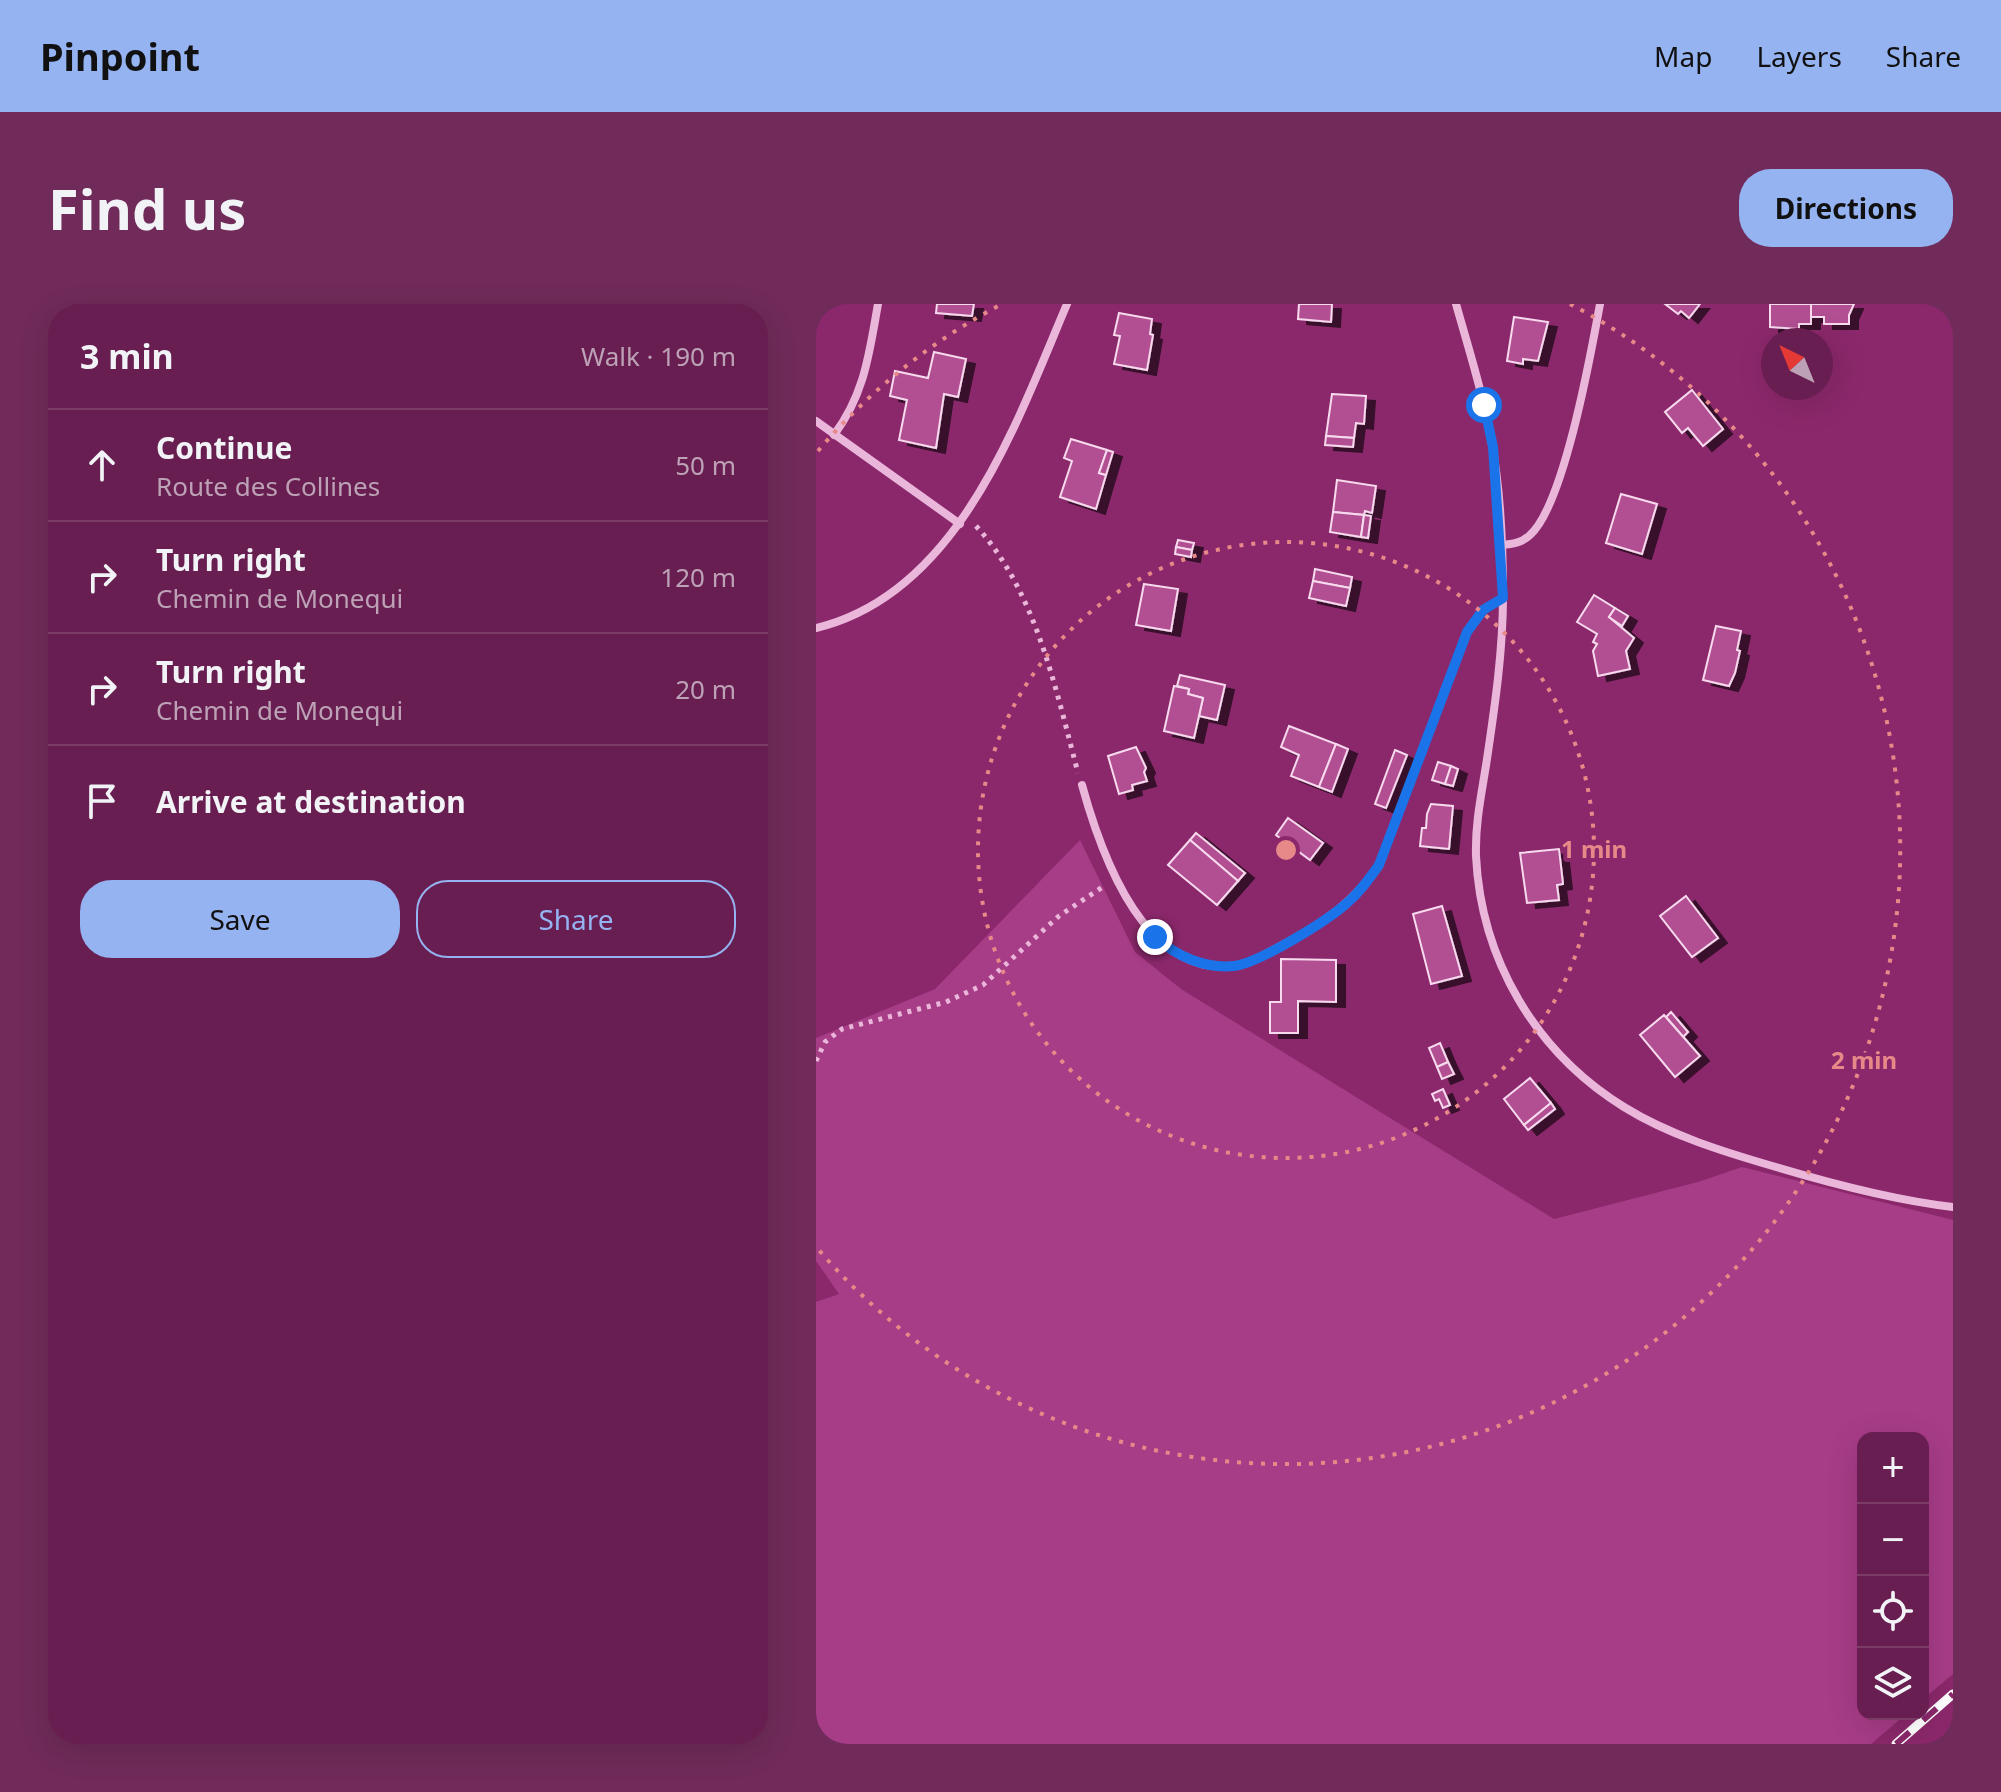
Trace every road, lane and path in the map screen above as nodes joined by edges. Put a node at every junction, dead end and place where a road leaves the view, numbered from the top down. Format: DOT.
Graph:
graph roads {
  1 [pos="878,304"];
  2 [pos="1067,304"];
  3 [pos="1456,304"];
  4 [pos="1600,304"];
  5 [pos="816,421"];
  6 [pos="834,435"];
  7 [pos="963,520"];
  8 [pos="1501,545"];
  9 [pos="1503,598"];
  10 [pos="816,628"];
  11 [pos="1082,785"];
  12 [pos="1115,879"];
  13 [pos="816,1061"];
  14 [pos="1953,1207"];
  1 -- 6 [label="street"];
  2 -- 7 [label="street"];
  3 -- 8 [label="street"];
  4 -- 8 [label="street"];
  5 -- 6 [label="street"];
  6 -- 7 [label="street"];
  7 -- 10 [label="street"];
  7 -- 11 [label="path"];
  8 -- 9 [label="street"];
  9 -- 12 [label="street"];
  9 -- 14 [label="street"];
  11 -- 12 [label="street"];
  12 -- 13 [label="path"];
}
